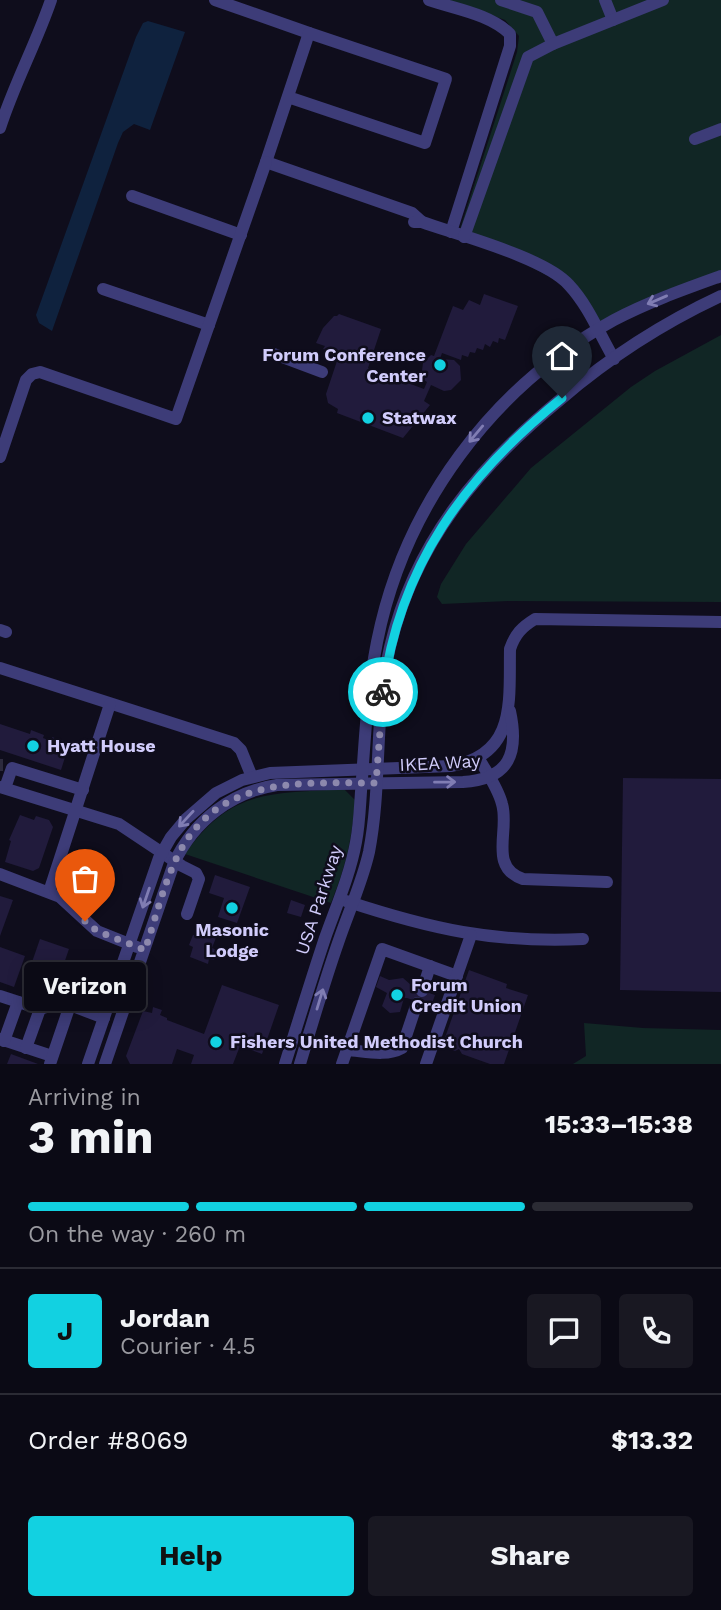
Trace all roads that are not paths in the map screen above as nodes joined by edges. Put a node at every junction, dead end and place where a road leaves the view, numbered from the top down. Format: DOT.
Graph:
graph roads {
  1 [pos="51,0"];
  2 [pos="215,0"];
  3 [pos="429,0"];
  4 [pos="501,0"];
  5 [pos="606,0"];
  6 [pos="663,0"];
  7 [pos="517,3"];
  8 [pos="613,20"];
  9 [pos="309,33"];
  10 [pos="553,44"];
  11 [pos="288,97"];
  12 [pos="1,119"];
  13 [pos="721,129"];
  14 [pos="695,139"];
  15 [pos="272,164"];
  16 [pos="132,196"];
  17 [pos="451,233"];
  18 [pos="241,235"];
  19 [pos="464,237"];
  20 [pos="721,276"];
  21 [pos="103,289"];
  22 [pos="721,296"];
  23 [pos="209,325"];
  24 [pos="597,331"];
  25 [pos="274,355"];
  26 [pos="614,359"];
  27 [pos="322,372"];
  28 [pos="0,457"];
  29 [pos="721,622"];
  30 [pos="0,668"];
  31 [pos="509,703"];
  32 [pos="110,704"];
  33 [pos="479,759"];
  34 [pos="363,768"];
  35 [pos="377,768"];
  36 [pos="252,777"];
  37 [pos="490,778"];
  38 [pos="362,783"];
  39 [pos="376,783"];
  40 [pos="2,788"];
  41 [pos="83,790"];
  42 [pos="77,811"];
  43 [pos="163,852"];
  44 [pos="175,861"];
  45 [pos="0,874"];
  46 [pos="607,881"];
  47 [pos="49,892"];
  48 [pos="339,898"];
  49 [pos="352,903"];
  50 [pos="187,914"];
  51 [pos="471,935"];
  52 [pos="583,939"];
  53 [pos="130,944"];
  54 [pos="145,950"];
  55 [pos="430,966"];
  56 [pos="457,976"];
  57 [pos="0,996"];
  58 [pos="306,996"];
  59 [pos="18,1002"];
  60 [pos="70,1005"];
  61 [pos="40,1009"];
  62 [pos="104,1018"];
  63 [pos="2,1040"];
  64 [pos="26,1048"];
  65 [pos="347,1050"];
  66 [pos="51,1060"];
  67 [pos="88,1064"];
  68 [pos="105,1064"];
  69 [pos="285,1064"];
  70 [pos="298,1064"];
  71 [pos="342,1064"];
  72 [pos="426,1064"];
  1 -- 12 [label="street"];
  2 -- 9 [label="street"];
  3 -- 17 [label="street"];
  4 -- 7 [label="street"];
  5 -- 8 [label="street"];
  6 -- 8 [label="street"];
  7 -- 10 [label="street"];
  8 -- 10 [label="street"];
  9 -- 11 [label="street"];
  9 -- 11 [label="street"];
  10 -- 19 [label="street"];
  11 -- 15 [label="street"];
  13 -- 14 [label="street"];
  15 -- 17 [label="street"];
  15 -- 18 [label="street"];
  16 -- 18 [label="street"];
  17 -- 19 [label="street"];
  18 -- 23 [label="street"];
  19 -- 24 [label="street"];
  20 -- 24 [label="street, USA Parkway, one-way"];
  21 -- 23 [label="street"];
  22 -- 26 [label="street, USA Parkway"];
  23 -- 28 [label="street"];
  24 -- 26 [label="street"];
  24 -- 34 [label="street, USA Parkway, one-way"];
  25 -- 27 [label="street"];
  26 -- 35 [label="street, USA Parkway"];
  29 -- 31 [label="street, IKEA Way"];
  30 -- 32 [label="street"];
  31 -- 33 [label="street, IKEA Way"];
  31 -- 37 [label="street, IKEA Way"];
  32 -- 36 [label="street"];
  32 -- 41 [label="street"];
  33 -- 35 [label="street, IKEA Way"];
  33 -- 37 [label="street"];
  34 -- 35 [label="street, IKEA Way"];
  34 -- 36 [label="street, IKEA Way"];
  34 -- 38 [label="street, USA Parkway"];
  35 -- 39 [label="street, USA Parkway"];
  36 -- 43 [label="street, IKEA Way, one-way"];
  39 -- 37 [label="street, IKEA Way, one-way"];
  37 -- 46 [label="street"];
  38 -- 39 [label="street, IKEA Way"];
  38 -- 44 [label="street, IKEA Way"];
  38 -- 48 [label="street, USA Parkway"];
  39 -- 49 [label="street, USA Parkway"];
  40 -- 41 [label="street"];
  40 -- 42 [label="street"];
  41 -- 42 [label="street"];
  42 -- 43 [label="street"];
  42 -- 47 [label="street"];
  43 -- 44 [label="street"];
  43 -- 53 [label="street, IKEA Way, one-way"];
  44 -- 50 [label="street"];
  44 -- 54 [label="street, IKEA Way"];
  45 -- 47 [label="street"];
  47 -- 53 [label="street"];
  48 -- 49 [label="street"];
  48 -- 58 [label="street, USA Parkway"];
  49 -- 51 [label="street"];
  70 -- 49 [label="street, USA Parkway, one-way"];
  51 -- 52 [label="street"];
  51 -- 56 [label="street"];
  53 -- 54 [label="street"];
  53 -- 62 [label="street, IKEA Way"];
  54 -- 68 [label="street, IKEA Way"];
  55 -- 56 [label="street"];
  55 -- 65 [label="street"];
  55 -- 65 [label="street"];
  56 -- 72 [label="street"];
  57 -- 59 [label="street"];
  58 -- 69 [label="street, USA Parkway"];
  58 -- 70 [label="street"];
  59 -- 61 [label="street"];
  59 -- 63 [label="street"];
  60 -- 61 [label="street"];
  60 -- 62 [label="street"];
  60 -- 66 [label="street"];
  61 -- 64 [label="street"];
  62 -- 67 [label="street, IKEA Way"];
  63 -- 64 [label="street"];
  64 -- 66 [label="street"];
  65 -- 71 [label="street"];
}
